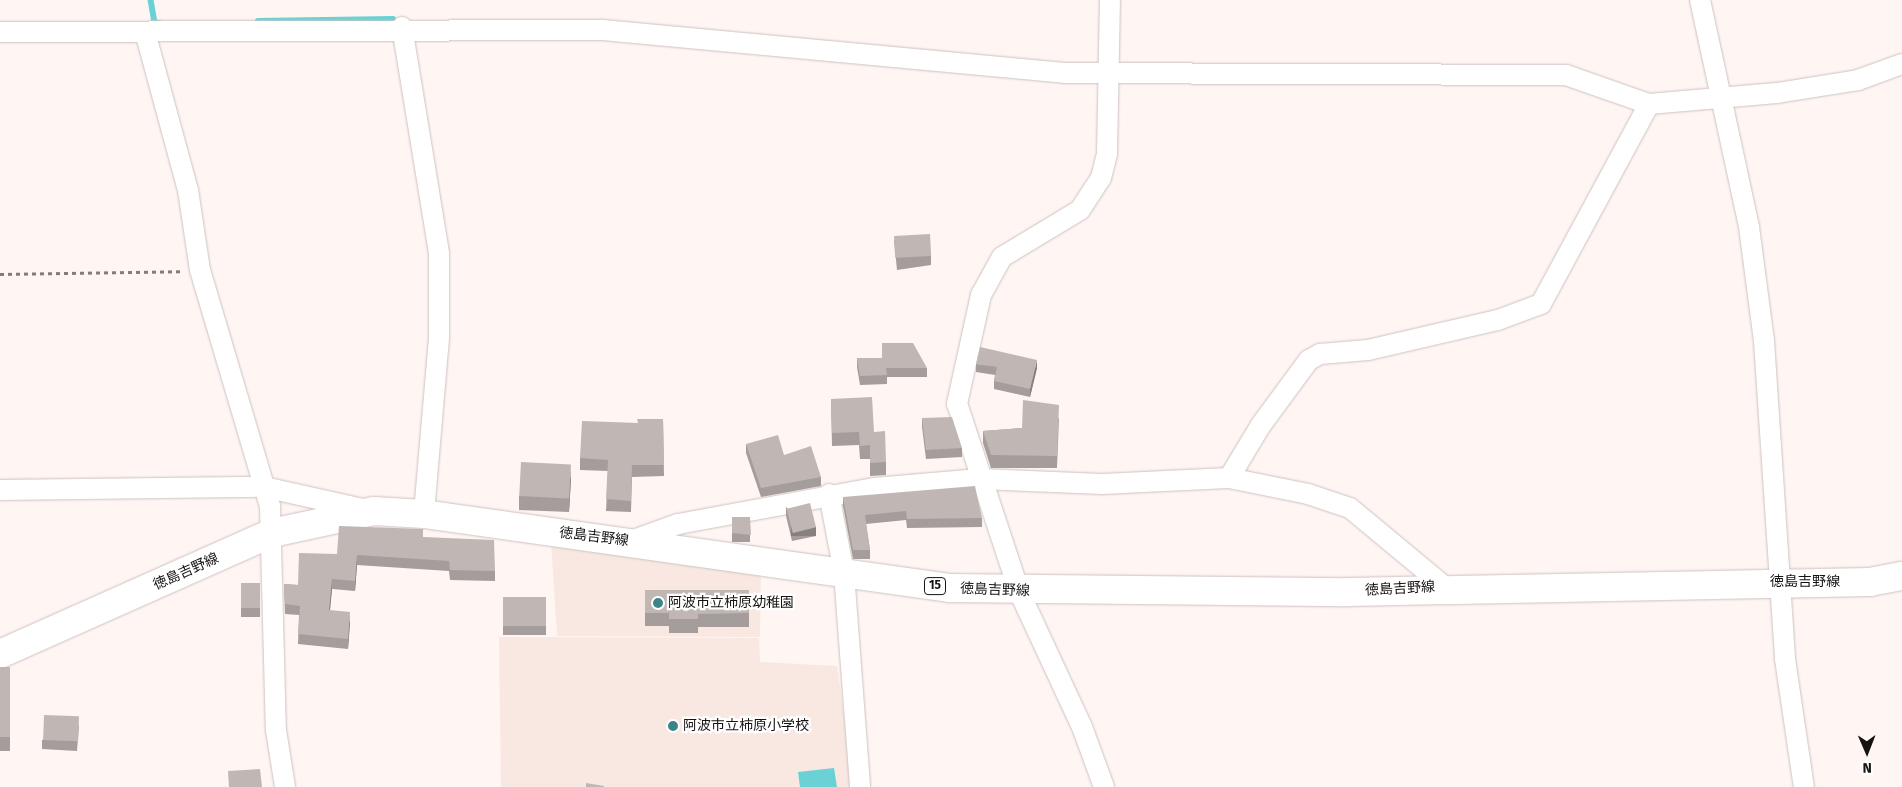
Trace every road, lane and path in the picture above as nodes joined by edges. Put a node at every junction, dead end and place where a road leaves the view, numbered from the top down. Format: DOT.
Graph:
graph roads {
  1 [pos="1110,0"];
  2 [pos="1700,0"];
  3 [pos="402,27"];
  4 [pos="0,32"];
  5 [pos="145,32"];
  6 [pos="1902,64"];
  7 [pos="1110,74"];
  8 [pos="1723,98"];
  9 [pos="1649,104"];
  10 [pos="200,270"];
  11 [pos="0,274"];
  12 [pos="1229,478"];
  13 [pos="980,479"];
  14 [pos="264,487"];
  15 [pos="0,490"];
  16 [pos="829,494"];
  17 [pos="374,511"];
  18 [pos="424,514"];
  19 [pos="272,533"];
  20 [pos="630,541"];
  21 [pos="844,572"];
  22 [pos="1902,576"];
  23 [pos="1780,582"];
  24 [pos="1445,587"];
  25 [pos="1019,591"];
  26 [pos="0,654"];
  27 [pos="286,787"];
  28 [pos="860,787"];
  29 [pos="1104,787"];
  30 [pos="1804,787"];
  1 -- 7 [label="street"];
  2 -- 8 [label="street"];
  3 -- 5 [label="street"];
  3 -- 7 [label="street"];
  3 -- 18 [label="street"];
  4 -- 5 [label="street"];
  5 -- 10 [label="street"];
  6 -- 8 [label="street"];
  7 -- 9 [label="street"];
  7 -- 13 [label="street"];
  8 -- 9 [label="street"];
  8 -- 23 [label="street"];
  9 -- 12 [label="street"];
  10 -- 11 [label="path"];
  10 -- 14 [label="street"];
  12 -- 13 [label="street"];
  12 -- 24 [label="street"];
  13 -- 16 [label="street"];
  13 -- 25 [label="street"];
  14 -- 15 [label="street"];
  14 -- 17 [label="street"];
  14 -- 19 [label="street"];
  16 -- 20 [label="street"];
  16 -- 21 [label="street"];
  17 -- 18 [label="main road, 徳島吉野線 / 15"];
  17 -- 19 [label="main road, 徳島吉野線 / 15"];
  18 -- 20 [label="main road, 徳島吉野線 / 15"];
  19 -- 26 [label="main road, 徳島吉野線 / 15"];
  19 -- 27 [label="street"];
  20 -- 21 [label="main road, 徳島吉野線 / 15"];
  21 -- 25 [label="main road, 徳島吉野線 / 15"];
  21 -- 28 [label="street"];
  22 -- 23 [label="main road, 徳島吉野線 / 15"];
  23 -- 24 [label="main road, 徳島吉野線 / 15"];
  23 -- 30 [label="street"];
  24 -- 25 [label="main road, 徳島吉野線 / 15"];
  25 -- 29 [label="street"];
}
